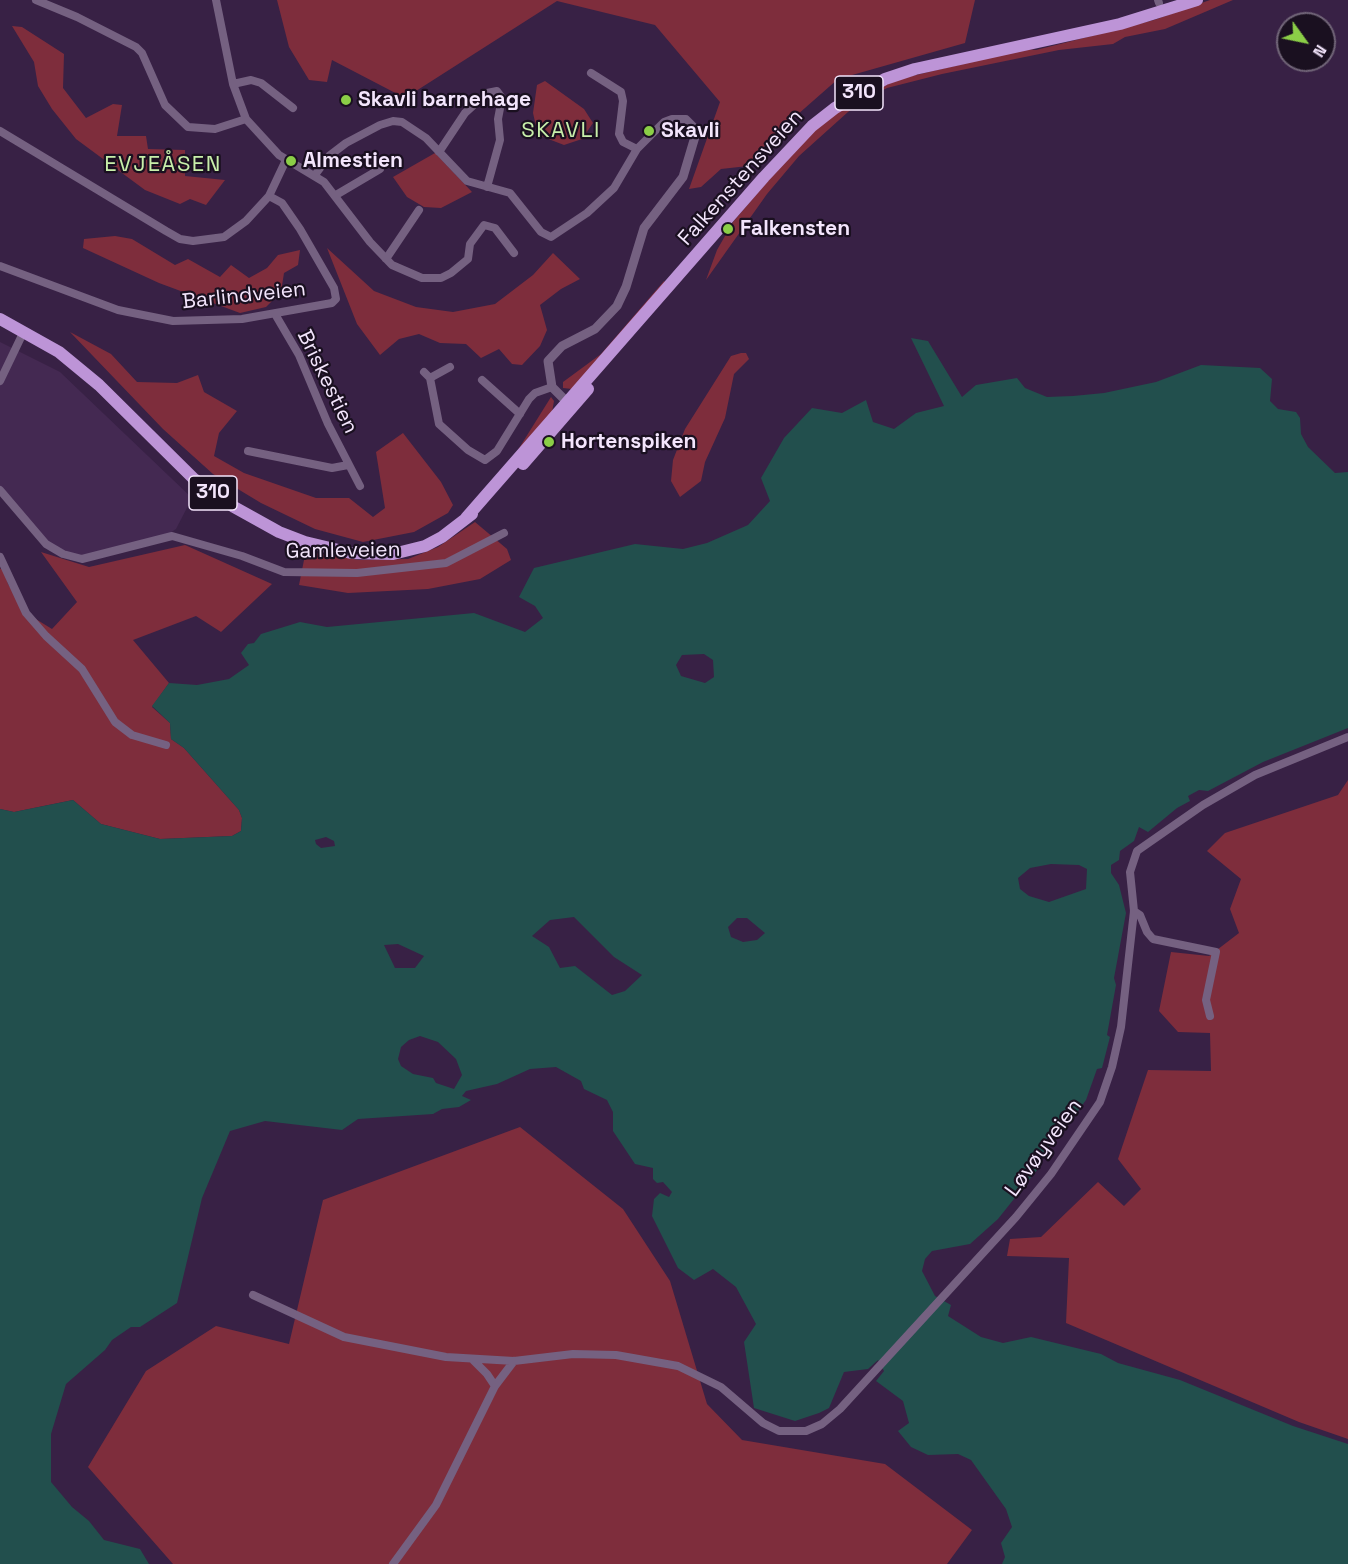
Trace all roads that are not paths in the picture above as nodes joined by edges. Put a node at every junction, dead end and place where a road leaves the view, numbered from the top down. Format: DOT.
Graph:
graph roads {
  1 [pos="36,0"];
  2 [pos="216,0"];
  3 [pos="1197,0"];
  4 [pos="591,73"];
  5 [pos="233,84"];
  6 [pos="293,108"];
  7 [pos="246,118"];
  8 [pos="697,129"];
  9 [pos="0,131"];
  10 [pos="637,149"];
  11 [pos="439,152"];
  12 [pos="286,160"];
  13 [pos="380,169"];
  14 [pos="315,175"];
  15 [pos="487,187"];
  16 [pos="336,195"];
  17 [pos="269,196"];
  18 [pos="419,210"];
  19 [pos="514,253"];
  20 [pos="386,259"];
  21 [pos="0,266"];
  22 [pos="275,314"];
  23 [pos="0,319"];
  24 [pos="24,330"];
  25 [pos="450,367"];
  26 [pos="482,380"];
  27 [pos="0,381"];
  28 [pos="552,387"];
  29 [pos="570,405"];
  30 [pos="520,414"];
  31 [pos="248,451"];
  32 [pos="348,465"];
  33 [pos="360,486"];
  34 [pos="0,490"];
  35 [pos="504,533"];
  36 [pos="0,557"];
  37 [pos="1348,737"];
  38 [pos="166,745"];
  39 [pos="1134,912"];
  40 [pos="1210,1016"];
  41 [pos="253,1295"];
  42 [pos="472,1359"];
  43 [pos="514,1361"];
  44 [pos="495,1386"];
  45 [pos="393,1564"];
  1 -- 7 [label="street"];
  2 -- 5 [label="street"];
  3 -- 29 [label="main road, Falkenstensveien / 310"];
  4 -- 10 [label="street"];
  5 -- 6 [label="street"];
  5 -- 7 [label="street"];
  7 -- 12 [label="street"];
  8 -- 10 [label="street"];
  8 -- 28 [label="street"];
  9 -- 17 [label="street"];
  10 -- 15 [label="street"];
  11 -- 14 [label="street"];
  11 -- 15 [label="street"];
  11 -- 15 [label="street"];
  12 -- 14 [label="street"];
  12 -- 17 [label="street"];
  13 -- 16 [label="street"];
  14 -- 16 [label="street"];
  16 -- 20 [label="street"];
  17 -- 22 [label="street, Barlindveien"];
  18 -- 20 [label="street"];
  19 -- 20 [label="street"];
  21 -- 22 [label="street, Barlindveien"];
  22 -- 32 [label="street, Briskestien"];
  23 -- 24 [label="main road, Falkenstensveien / 310"];
  24 -- 27 [label="street"];
  24 -- 29 [label="main road, Falkenstensveien / 310"];
  25 -- 30 [label="street"];
  26 -- 30 [label="street"];
  28 -- 29 [label="street"];
  28 -- 30 [label="street"];
  31 -- 32 [label="street, Briskestien"];
  32 -- 33 [label="street, Briskestien"];
  34 -- 35 [label="street, Gamleveien"];
  36 -- 38 [label="street"];
  37 -- 39 [label="street, Løvøyveien"];
  39 -- 40 [label="street, Løvøyveien"];
  39 -- 43 [label="street, Løvøyveien"];
  41 -- 42 [label="street, Løvøyveien"];
  42 -- 43 [label="street, Løvøyveien"];
  42 -- 44 [label="street"];
  43 -- 44 [label="street"];
  44 -- 45 [label="street"];
}
